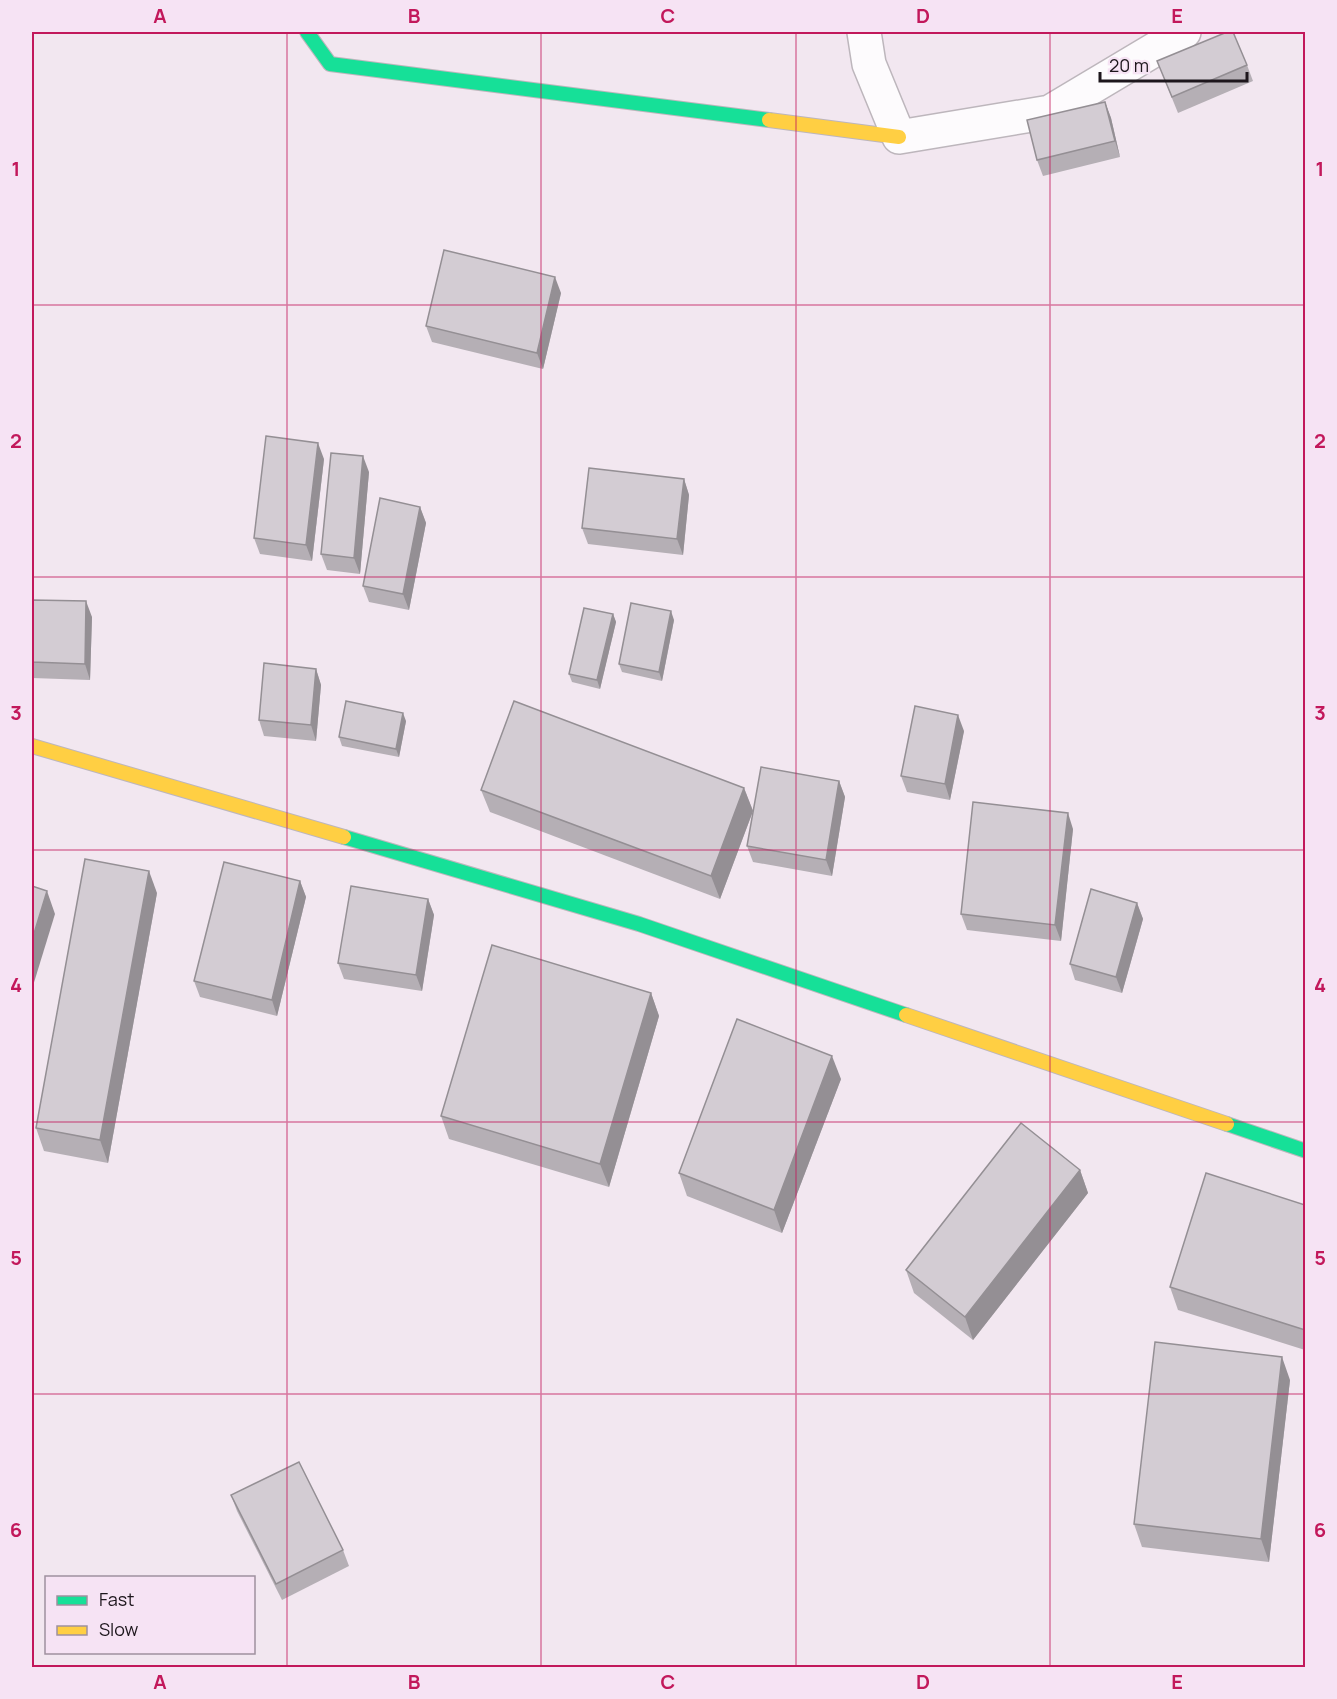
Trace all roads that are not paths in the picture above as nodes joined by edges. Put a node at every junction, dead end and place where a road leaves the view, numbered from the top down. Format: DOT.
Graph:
graph roads {
  1 [pos="307,32"];
  2 [pos="864,32"];
  3 [pos="1184,32"];
  4 [pos="899,137"];
  5 [pos="32,746"];
  6 [pos="1305,1151"];
  1 -- 4 [label="main road"];
  2 -- 4 [label="street"];
  3 -- 4 [label="street"];
  5 -- 6 [label="main road"];
}
